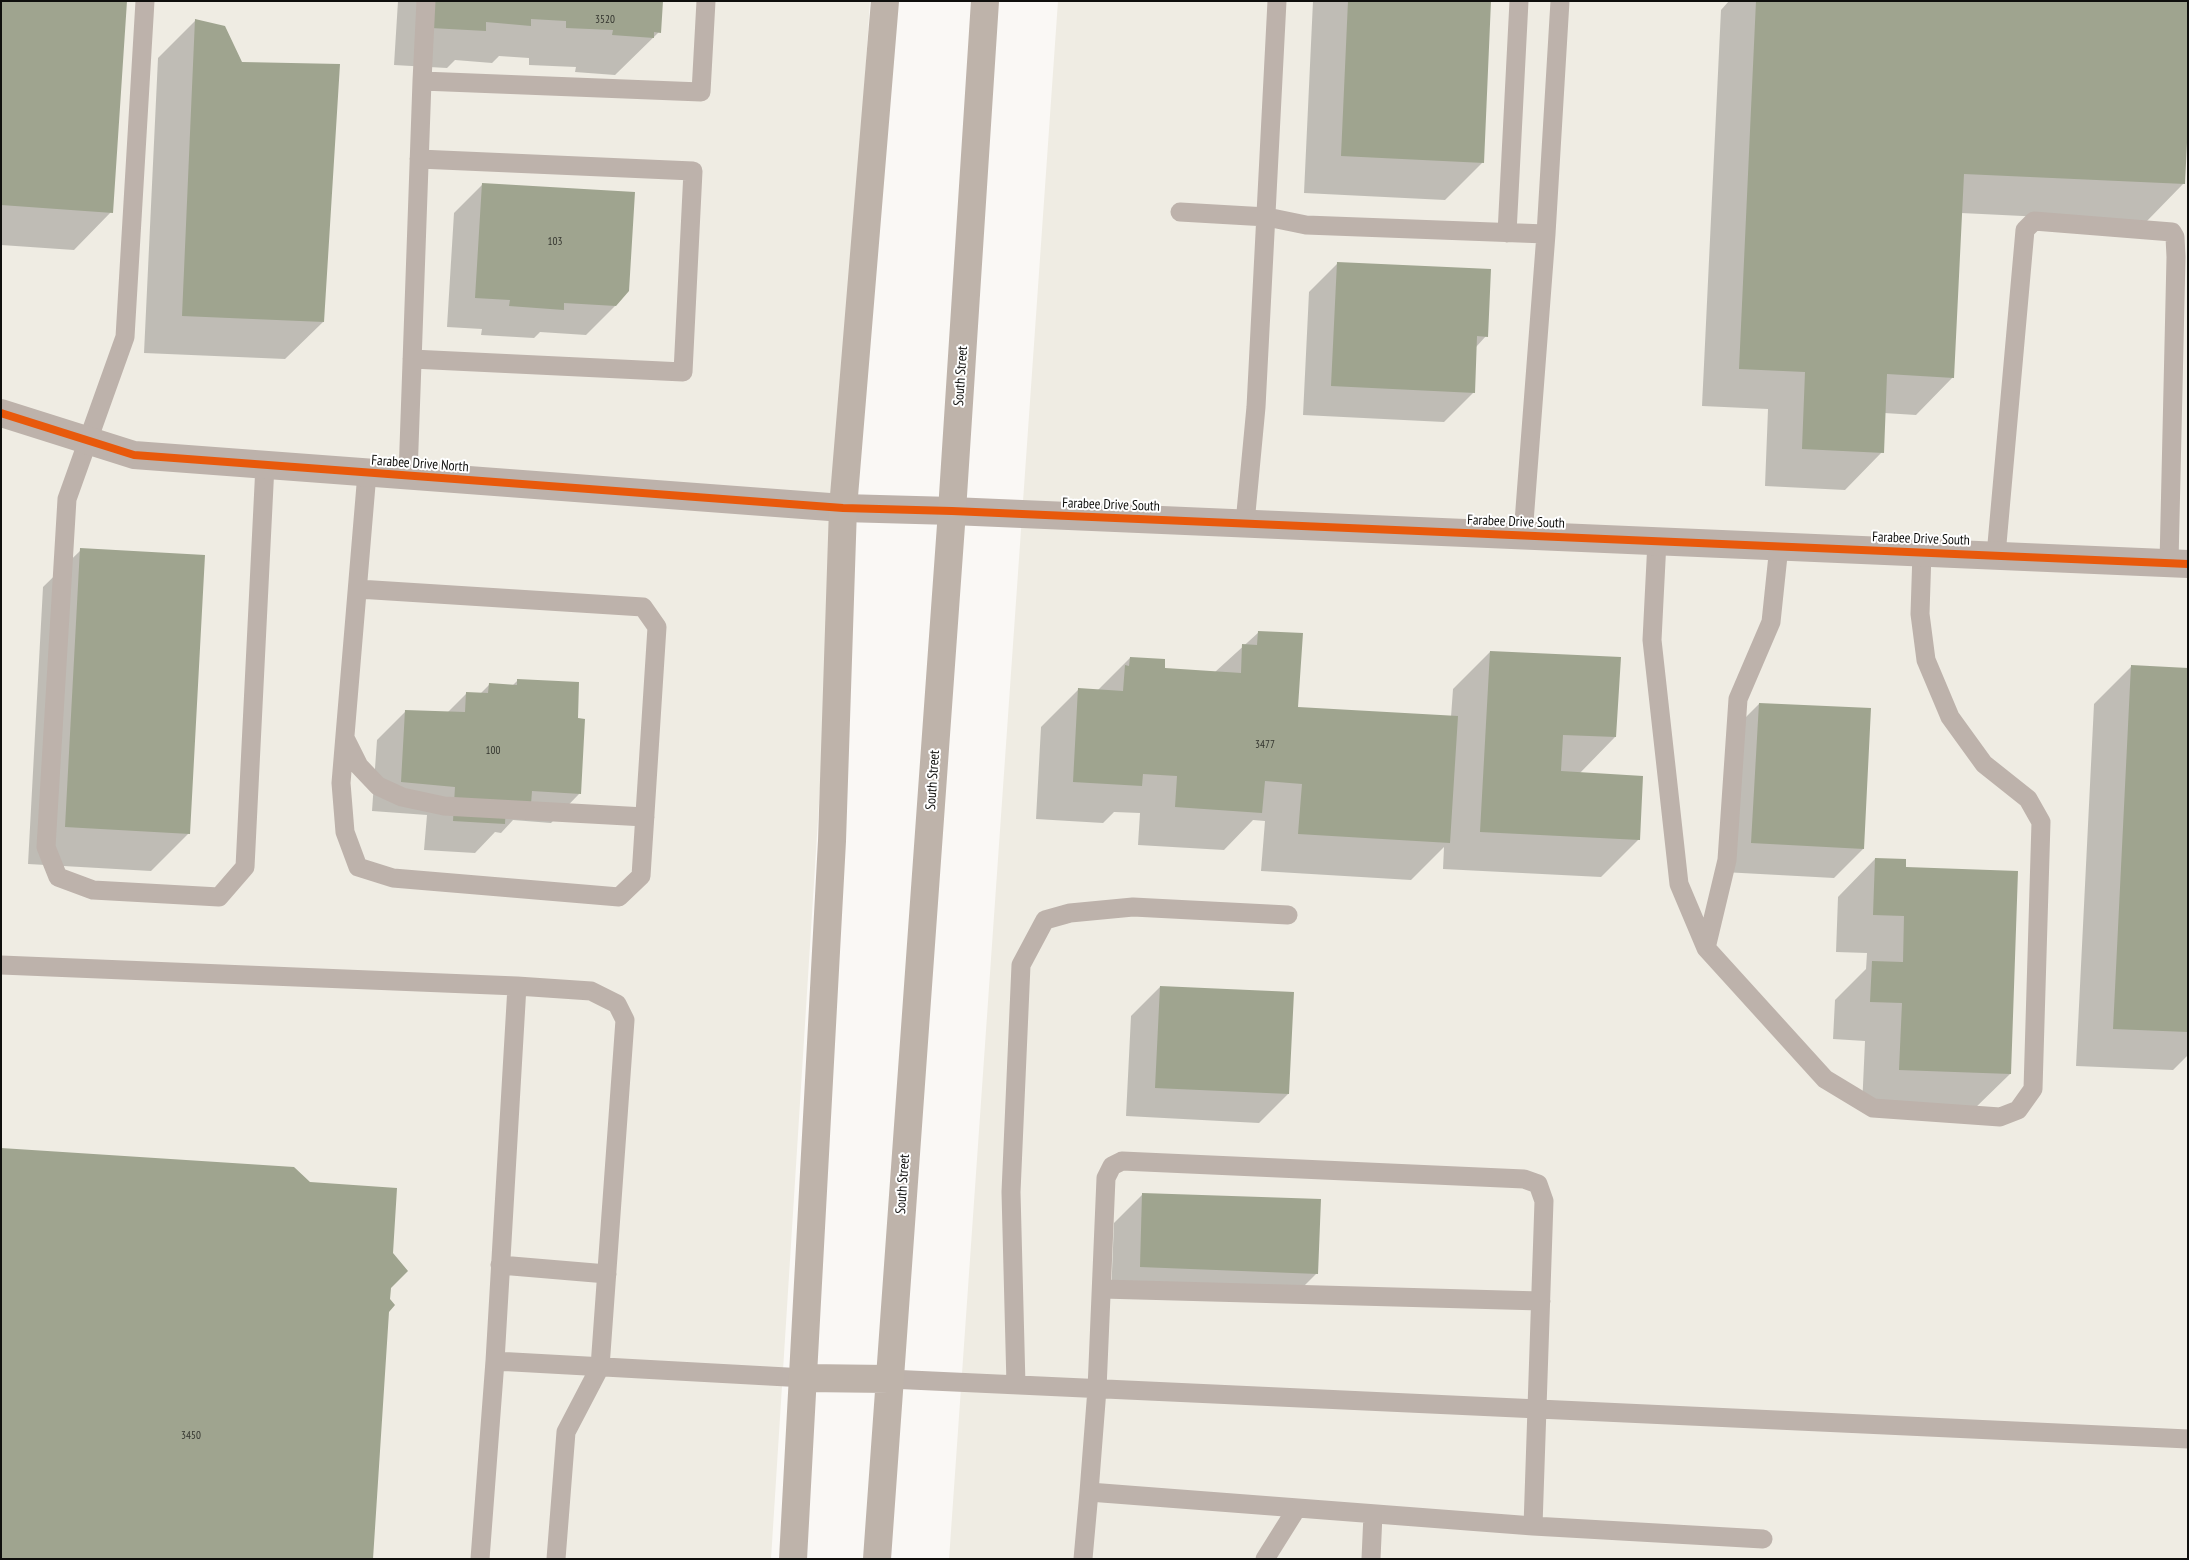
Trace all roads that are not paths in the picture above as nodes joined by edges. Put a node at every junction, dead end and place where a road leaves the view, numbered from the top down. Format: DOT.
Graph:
graph roads {
  1 [pos="145,1"];
  2 [pos="426,1"];
  3 [pos="706,1"];
  4 [pos="885,1"];
  5 [pos="985,1"];
  6 [pos="1277,1"];
  7 [pos="1519,1"];
  8 [pos="1560,1"];
  9 [pos="422,81"];
  10 [pos="419,159"];
  11 [pos="1180,212"];
  12 [pos="1267,217"];
  13 [pos="1507,233"];
  14 [pos="1546,234"];
  15 [pos="412,359"];
  16 [pos="1,413"];
  17 [pos="87,440"];
  18 [pos="265,465"];
  19 [pos="367,472"];
  20 [pos="408,475"];
  21 [pos="843,508"];
  22 [pos="952,511"];
  23 [pos="1245,524"];
  24 [pos="1523,535"];
  25 [pos="1657,541"];
  26 [pos="1779,546"];
  27 [pos="1922,552"];
  28 [pos="1996,555"];
  29 [pos="2178,563"];
  30 [pos="358,589"];
  31 [pos="344,738"];
  32 [pos="645,817"];
  33 [pos="1288,915"];
  34 [pos="1706,948"];
  35 [pos="1,965"];
  36 [pos="516,986"];
  37 [pos="500,1266"];
  38 [pos="607,1274"];
  39 [pos="1102,1289"];
  40 [pos="1540,1301"];
  41 [pos="495,1361"];
  42 [pos="600,1367"];
  43 [pos="805,1378"];
  44 [pos="889,1379"];
  45 [pos="1016,1385"];
  46 [pos="1097,1389"];
  47 [pos="1538,1409"];
  48 [pos="2188,1439"];
  49 [pos="1089,1492"];
  50 [pos="1297,1508"];
  51 [pos="1373,1514"];
  52 [pos="1533,1526"];
  53 [pos="1763,1539"];
  54 [pos="480,1559"];
  55 [pos="556,1559"];
  56 [pos="793,1559"];
  57 [pos="876,1559"];
  58 [pos="1083,1559"];
  59 [pos="1265,1559"];
  60 [pos="1371,1559"];
  1 -- 17 [label="lane"];
  2 -- 9 [label="lane"];
  3 -- 9 [label="lane"];
  4 -- 21 [label="main road"];
  5 -- 22 [label="main road, South Street"];
  6 -- 12 [label="lane"];
  7 -- 13 [label="lane"];
  8 -- 14 [label="lane"];
  9 -- 10 [label="lane"];
  10 -- 15 [label="lane"];
  10 -- 15 [label="lane"];
  11 -- 12 [label="lane"];
  12 -- 13 [label="lane"];
  12 -- 23 [label="lane"];
  13 -- 14 [label="lane"];
  14 -- 24 [label="lane"];
  15 -- 20 [label="lane"];
  16 -- 17 [label="street, Farabee Drive North"];
  17 -- 18 [label="street, Farabee Drive North"];
  17 -- 18 [label="lane"];
  18 -- 19 [label="street, Farabee Drive North"];
  19 -- 20 [label="street, Farabee Drive North"];
  19 -- 30 [label="lane"];
  20 -- 21 [label="street, Farabee Drive North"];
  21 -- 22 [label="street, Farabee Drive South"];
  21 -- 43 [label="main road"];
  22 -- 23 [label="street, Farabee Drive South"];
  22 -- 44 [label="main road, South Street"];
  23 -- 24 [label="street, Farabee Drive South"];
  24 -- 25 [label="street, Farabee Drive South"];
  25 -- 26 [label="street, Farabee Drive South"];
  25 -- 34 [label="lane"];
  26 -- 27 [label="street, Farabee Drive South"];
  26 -- 34 [label="lane"];
  27 -- 28 [label="street, Farabee Drive South"];
  27 -- 34 [label="lane"];
  28 -- 29 [label="street, Farabee Drive South"];
  28 -- 29 [label="lane"];
  30 -- 31 [label="lane"];
  30 -- 32 [label="lane"];
  31 -- 32 [label="lane"];
  31 -- 32 [label="lane"];
  33 -- 45 [label="lane"];
  35 -- 36 [label="lane"];
  36 -- 37 [label="lane"];
  36 -- 38 [label="lane"];
  37 -- 38 [label="lane"];
  37 -- 41 [label="lane"];
  38 -- 42 [label="lane"];
  39 -- 40 [label="lane"];
  39 -- 40 [label="lane"];
  39 -- 46 [label="lane"];
  40 -- 47 [label="lane"];
  41 -- 42 [label="lane"];
  41 -- 54 [label="lane"];
  42 -- 43 [label="lane"];
  42 -- 55 [label="lane"];
  43 -- 44 [label="main road"];
  43 -- 56 [label="main road"];
  44 -- 45 [label="lane"];
  44 -- 57 [label="main road, South Street"];
  45 -- 46 [label="lane"];
  46 -- 47 [label="lane"];
  46 -- 49 [label="lane"];
  47 -- 48 [label="lane"];
  47 -- 52 [label="lane"];
  49 -- 50 [label="lane"];
  49 -- 58 [label="lane"];
  50 -- 51 [label="lane"];
  50 -- 59 [label="lane"];
  51 -- 52 [label="lane"];
  51 -- 60 [label="lane"];
  52 -- 53 [label="lane"];
}
